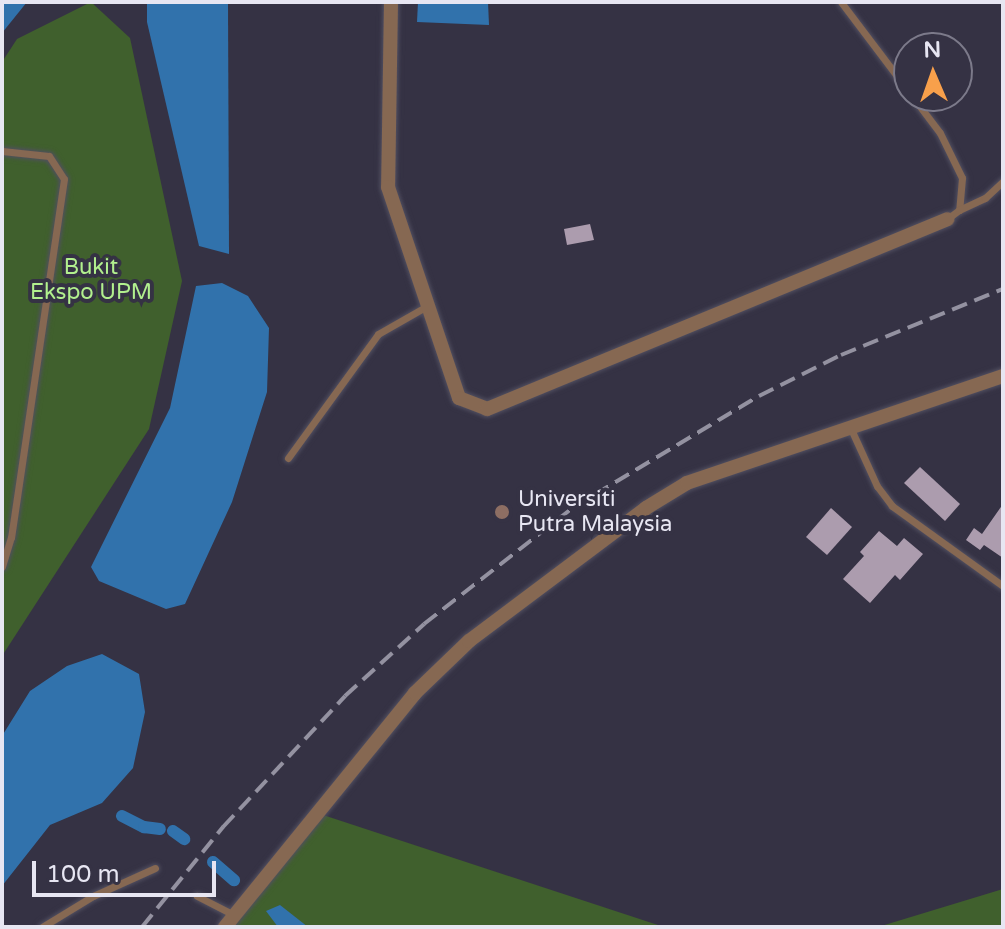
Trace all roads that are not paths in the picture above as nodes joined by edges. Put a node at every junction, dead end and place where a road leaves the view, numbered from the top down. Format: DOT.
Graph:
graph roads {
  1 [pos="391,2"];
  2 [pos="841,2"];
  3 [pos="893,71"];
  4 [pos="924,112"];
  5 [pos="2,151"];
  6 [pos="1003,181"];
  7 [pos="953,214"];
  8 [pos="429,304"];
  9 [pos="1003,376"];
  10 [pos="851,429"];
  11 [pos="288,458"];
  12 [pos="2,567"];
  13 [pos="1003,586"];
  14 [pos="155,868"];
  15 [pos="197,896"];
  16 [pos="228,924"];
  17 [pos="42,927"];
  1 -- 8 [label="street"];
  2 -- 3 [label="lane"];
  4 -- 7 [label="lane"];
  5 -- 12 [label="lane"];
  6 -- 7 [label="lane"];
  7 -- 8 [label="street"];
  8 -- 11 [label="lane"];
  9 -- 10 [label="street"];
  10 -- 13 [label="lane"];
  10 -- 16 [label="street"];
  14 -- 17 [label="lane"];
  15 -- 16 [label="lane"];
}
